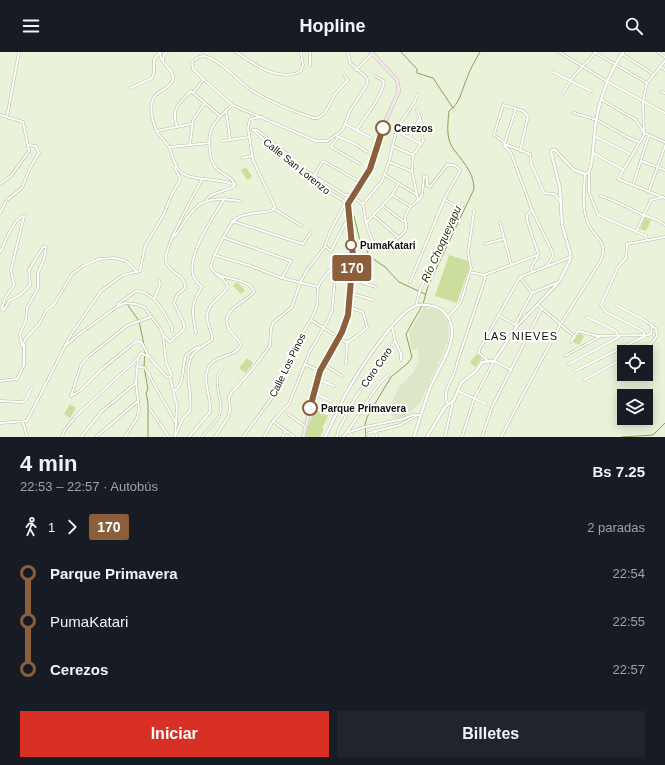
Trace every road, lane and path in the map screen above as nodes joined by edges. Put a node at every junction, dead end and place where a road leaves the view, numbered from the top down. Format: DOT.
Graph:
graph roads {
  1 [pos="19,52"];
  2 [pos="160,52"];
  3 [pos="167,52"];
  4 [pos="236,52"];
  5 [pos="301,52"];
  6 [pos="310,52"];
  7 [pos="348,52"];
  8 [pos="559,52"];
  9 [pos="596,52"];
  10 [pos="658,52"];
  11 [pos="371,53"];
  12 [pos="623,53"];
  13 [pos="665,57"];
  14 [pos="665,61"];
  15 [pos="163,62"];
  16 [pos="616,64"];
  17 [pos="310,65"];
  18 [pos="583,66"];
  19 [pos="660,66"];
  20 [pos="356,70"];
  21 [pos="665,70"];
  22 [pos="553,72"];
  23 [pos="653,74"];
  24 [pos="345,76"];
  25 [pos="375,76"];
  26 [pos="204,79"];
  27 [pos="571,81"];
  28 [pos="608,82"];
  29 [pos="647,83"];
  30 [pos="131,88"];
  31 [pos="591,91"];
  32 [pos="192,92"];
  33 [pos="661,92"];
  34 [pos="563,93"];
  35 [pos="665,93"];
  36 [pos="418,94"];
  37 [pos="602,100"];
  38 [pos="643,100"];
  39 [pos="204,104"];
  40 [pos="232,105"];
  41 [pos="516,108"];
  42 [pos="226,110"];
  43 [pos="417,110"];
  44 [pos="574,113"];
  45 [pos="665,113"];
  46 [pos="0,115"];
  47 [pos="220,116"];
  48 [pos="7,117"];
  49 [pos="262,117"];
  50 [pos="420,118"];
  51 [pos="597,120"];
  52 [pos="191,124"];
  53 [pos="346,124"];
  54 [pos="177,127"];
  55 [pos="357,130"];
  56 [pos="157,131"];
  57 [pos="396,131"];
  58 [pos="248,133"];
  59 [pos="644,133"];
  60 [pos="648,135"];
  61 [pos="337,136"];
  62 [pos="594,136"];
  63 [pos="249,137"];
  64 [pos="371,138"];
  65 [pos="409,138"];
  66 [pos="230,140"];
  67 [pos="223,141"];
  68 [pos="639,142"];
  69 [pos="665,142"];
  70 [pos="210,143"];
  71 [pos="504,143"];
  72 [pos="190,144"];
  73 [pos="420,144"];
  74 [pos="28,145"];
  75 [pos="392,146"];
  76 [pos="665,146"];
  77 [pos="169,148"];
  78 [pos="520,151"];
  79 [pos="367,152"];
  80 [pos="592,153"];
  81 [pos="631,154"];
  82 [pos="413,155"];
  83 [pos="252,156"];
  84 [pos="242,158"];
  85 [pos="641,161"];
  86 [pos="389,162"];
  87 [pos="360,164"];
  88 [pos="176,165"];
  89 [pos="299,167"];
  90 [pos="657,167"];
  91 [pos="622,169"];
  92 [pos="665,170"];
  93 [pos="412,171"];
  94 [pos="589,172"];
  95 [pos="385,174"];
  96 [pos="585,174"];
  97 [pos="314,176"];
  98 [pos="202,179"];
  99 [pos="362,183"];
  100 [pos="399,183"];
  101 [pos="0,184"];
  102 [pos="235,185"];
  103 [pos="359,186"];
  104 [pos="633,186"];
  105 [pos="649,191"];
  106 [pos="392,195"];
  107 [pos="352,196"];
  108 [pos="418,196"];
  109 [pos="600,196"];
  110 [pos="225,198"];
  111 [pos="664,198"];
  112 [pos="206,200"];
  113 [pos="418,200"];
  114 [pos="444,200"];
  115 [pos="240,201"];
  116 [pos="560,201"];
  117 [pos="348,204"];
  118 [pos="363,204"];
  119 [pos="463,204"];
  120 [pos="383,205"];
  121 [pos="454,205"];
  122 [pos="410,206"];
  123 [pos="274,209"];
  124 [pos="532,210"];
  125 [pos="474,211"];
  126 [pos="0,213"];
  127 [pos="644,215"];
  128 [pos="349,216"];
  129 [pos="374,216"];
  130 [pos="232,221"];
  131 [pos="366,223"];
  132 [pos="406,223"];
  133 [pos="500,223"];
  134 [pos="665,225"];
  135 [pos="302,226"];
  136 [pos="311,232"];
  137 [pos="636,232"];
  138 [pos="174,237"];
  139 [pos="398,237"];
  140 [pos="665,237"];
  141 [pos="225,238"];
  142 [pos="504,239"];
  143 [pos="648,240"];
  144 [pos="486,244"];
  145 [pos="325,246"];
  146 [pos="0,252"];
  147 [pos="352,252"];
  148 [pos="214,255"];
  149 [pos="538,255"];
  150 [pos="571,257"];
  151 [pos="511,264"];
  152 [pos="547,266"];
  153 [pos="532,271"];
  154 [pos="138,272"];
  155 [pos="470,272"];
  156 [pos="215,273"];
  157 [pos="351,274"];
  158 [pos="484,275"];
  159 [pos="520,277"];
  160 [pos="282,278"];
  161 [pos="351,279"];
  162 [pos="159,280"];
  163 [pos="410,282"];
  164 [pos="559,282"];
  165 [pos="300,283"];
  166 [pos="318,287"];
  167 [pos="376,287"];
  168 [pos="532,292"];
  169 [pos="350,293"];
  170 [pos="154,299"];
  171 [pos="373,300"];
  172 [pos="538,305"];
  173 [pos="616,305"];
  174 [pos="118,306"];
  175 [pos="417,306"];
  176 [pos="349,307"];
  177 [pos="542,308"];
  178 [pos="498,315"];
  179 [pos="151,316"];
  180 [pos="448,317"];
  181 [pos="587,317"];
  182 [pos="311,320"];
  183 [pos="516,325"];
  184 [pos="560,325"];
  185 [pos="652,325"];
  186 [pos="392,326"];
  187 [pos="324,328"];
  188 [pos="172,331"];
  189 [pos="196,333"];
  190 [pos="645,334"];
  191 [pos="163,335"];
  192 [pos="619,335"];
  193 [pos="574,336"];
  194 [pos="600,336"];
  195 [pos="339,338"];
  196 [pos="395,341"];
  197 [pos="572,342"];
  198 [pos="347,343"];
  199 [pos="24,344"];
  200 [pos="648,345"];
  201 [pos="65,346"];
  202 [pos="201,347"];
  203 [pos="565,356"];
  204 [pos="149,357"];
  205 [pos="138,358"];
  206 [pos="401,360"];
  207 [pos="488,361"];
  208 [pos="494,361"];
  209 [pos="617,362"];
  210 [pos="346,363"];
  211 [pos="323,364"];
  212 [pos="569,364"];
  213 [pos="306,365"];
  214 [pos="138,366"];
  215 [pos="223,369"];
  216 [pos="512,370"];
  217 [pos="320,371"];
  218 [pos="575,371"];
  219 [pos="388,375"];
  220 [pos="342,376"];
  221 [pos="170,378"];
  222 [pos="318,379"];
  223 [pos="584,380"];
  224 [pos="0,381"];
  225 [pos="136,383"];
  226 [pos="334,386"];
  227 [pos="31,389"];
  228 [pos="457,390"];
  229 [pos="174,391"];
  230 [pos="314,392"];
  231 [pos="474,399"];
  232 [pos="139,400"];
  233 [pos="454,400"];
  234 [pos="0,401"];
  235 [pos="332,401"];
  236 [pos="448,404"];
  237 [pos="486,404"];
  238 [pos="311,406"];
  239 [pos="150,409"];
  240 [pos="288,414"];
  241 [pos="327,414"];
  242 [pos="418,414"];
  243 [pos="422,415"];
  244 [pos="273,421"];
  245 [pos="23,422"];
  246 [pos="0,423"];
  247 [pos="176,423"];
  248 [pos="306,427"];
  249 [pos="286,431"];
  250 [pos="375,431"];
  251 [pos="369,433"];
  252 [pos="346,434"];
  253 [pos="27,437"];
  254 [pos="61,437"];
  255 [pos="81,437"];
  256 [pos="96,437"];
  257 [pos="125,437"];
  258 [pos="168,437"];
  259 [pos="175,437"];
  260 [pos="189,437"];
  261 [pos="202,437"];
  262 [pos="215,437"];
  263 [pos="243,437"];
  264 [pos="264,437"];
  265 [pos="282,437"];
  266 [pos="294,437"];
  267 [pos="303,437"];
  268 [pos="325,437"];
  269 [pos="337,437"];
  270 [pos="343,437"];
  271 [pos="377,437"];
  272 [pos="414,437"];
  273 [pos="427,437"];
  274 [pos="444,437"];
  275 [pos="462,437"];
  276 [pos="482,437"];
  277 [pos="502,437"];
  1 -- 48 [label="street"];
  2 -- 15 [label="street"];
  2 -- 30 [label="street"];
  3 -- 15 [label="street"];
  4 -- 5 [label="street"];
  6 -- 17 [label="street"];
  7 -- 20 [label="street"];
  8 -- 18 [label="street"];
  9 -- 16 [label="street"];
  9 -- 18 [label="street"];
  10 -- 13 [label="street"];
  11 -- 20 [label="street"];
  11 -- 99 [label="main road"];
  12 -- 16 [label="street"];
  12 -- 23 [label="street"];
  14 -- 19 [label="street"];
  15 -- 56 [label="street"];
  16 -- 28 [label="street"];
  16 -- 29 [label="street"];
  18 -- 27 [label="street"];
  18 -- 28 [label="street"];
  19 -- 21 [label="street"];
  19 -- 23 [label="street"];
  20 -- 53 [label="street"];
  22 -- 27 [label="street"];
  23 -- 29 [label="street"];
  24 -- 26 [label="street"];
  25 -- 55 [label="street"];
  26 -- 32 [label="street"];
  26 -- 40 [label="street"];
  27 -- 31 [label="street"];
  27 -- 34 [label="street"];
  28 -- 37 [label="street"];
  28 -- 38 [label="street"];
  29 -- 38 [label="street"];
  32 -- 39 [label="street"];
  32 -- 54 [label="street"];
  33 -- 35 [label="street"];
  36 -- 57 [label="street"];
  37 -- 51 [label="street"];
  37 -- 59 [label="street"];
  38 -- 45 [label="street"];
  38 -- 59 [label="street"];
  39 -- 47 [label="street"];
  39 -- 52 [label="street"];
  40 -- 42 [label="street"];
  40 -- 49 [label="street"];
  41 -- 71 [label="street"];
  41 -- 71 [label="street"];
  41 -- 78 [label="street"];
  42 -- 47 [label="street"];
  42 -- 66 [label="street"];
  43 -- 50 [label="street"];
  44 -- 51 [label="street"];
  46 -- 48 [label="street"];
  47 -- 70 [label="street"];
  48 -- 74 [label="street"];
  49 -- 58 [label="street"];
  49 -- 61 [label="street"];
  50 -- 65 [label="street"];
  50 -- 73 [label="street"];
  51 -- 62 [label="street"];
  51 -- 68 [label="street"];
  52 -- 54 [label="street"];
  52 -- 72 [label="street"];
  53 -- 55 [label="street"];
  53 -- 61 [label="street"];
  54 -- 56 [label="street"];
  55 -- 64 [label="street"];
  56 -- 77 [label="street"];
  57 -- 65 [label="street"];
  57 -- 75 [label="street"];
  58 -- 63 [label="street"];
  58 -- 89 [label="street, Calle San Lorenzo"];
  59 -- 60 [label="street"];
  59 -- 68 [label="street"];
  60 -- 69 [label="street"];
  60 -- 85 [label="street"];
  61 -- 79 [label="street"];
  61 -- 87 [label="street"];
  62 -- 80 [label="street"];
  62 -- 81 [label="street"];
  63 -- 66 [label="street"];
  63 -- 83 [label="street"];
  65 -- 73 [label="street"];
  66 -- 67 [label="street"];
  68 -- 81 [label="street"];
  70 -- 72 [label="street"];
  70 -- 102 [label="street"];
  71 -- 78 [label="street"];
  71 -- 124 [label="street"];
  72 -- 77 [label="street"];
  73 -- 82 [label="street"];
  74 -- 101 [label="street"];
  74 -- 126 [label="street"];
  75 -- 82 [label="street"];
  75 -- 86 [label="street"];
  76 -- 90 [label="street"];
  77 -- 88 [label="street"];
  78 -- 116 [label="street"];
  80 -- 91 [label="street"];
  80 -- 94 [label="street"];
  81 -- 91 [label="street"];
  82 -- 93 [label="street"];
  83 -- 84 [label="street"];
  83 -- 123 [label="street"];
  85 -- 90 [label="street"];
  85 -- 104 [label="street"];
  86 -- 93 [label="street"];
  86 -- 95 [label="street"];
  88 -- 98 [label="street"];
  88 -- 154 [label="street"];
  89 -- 97 [label="street"];
  89 -- 117 [label="street, Calle San Lorenzo"];
  90 -- 92 [label="street"];
  90 -- 105 [label="street"];
  91 -- 104 [label="street"];
  93 -- 108 [label="street"];
  94 -- 96 [label="street"];
  94 -- 137 [label="street"];
  95 -- 100 [label="street"];
  95 -- 118 [label="street"];
  96 -- 116 [label="street"];
  96 -- 184 [label="street"];
  97 -- 99 [label="street"];
  97 -- 103 [label="street"];
  98 -- 102 [label="street"];
  98 -- 138 [label="street"];
  99 -- 103 [label="main road"];
  100 -- 106 [label="street"];
  100 -- 108 [label="street"];
  102 -- 112 [label="street"];
  103 -- 107 [label="main road"];
  104 -- 105 [label="street"];
  105 -- 111 [label="street"];
  106 -- 120 [label="street"];
  106 -- 122 [label="street"];
  107 -- 117 [label="main road"];
  107 -- 118 [label="street"];
  108 -- 113 [label="street"];
  109 -- 127 [label="street"];
  110 -- 112 [label="street"];
  110 -- 115 [label="street"];
  110 -- 189 [label="street"];
  111 -- 127 [label="street"];
  112 -- 138 [label="street"];
  113 -- 114 [label="street"];
  113 -- 122 [label="street"];
  114 -- 121 [label="street"];
  114 -- 163 [label="street"];
  116 -- 150 [label="street"];
  117 -- 128 [label="main road"];
  117 -- 145 [label="street"];
  118 -- 131 [label="street"];
  119 -- 175 [label="street"];
  120 -- 129 [label="street"];
  120 -- 132 [label="street"];
  122 -- 132 [label="street"];
  123 -- 130 [label="street"];
  123 -- 135 [label="street"];
  124 -- 149 [label="street"];
  124 -- 152 [label="street"];
  125 -- 155 [label="street"];
  127 -- 134 [label="street"];
  127 -- 137 [label="street"];
  128 -- 145 [label="street"];
  128 -- 147 [label="main road"];
  129 -- 131 [label="street"];
  129 -- 139 [label="street"];
  130 -- 136 [label="street"];
  130 -- 141 [label="street"];
  131 -- 139 [label="street"];
  132 -- 139 [label="street"];
  133 -- 142 [label="street"];
  137 -- 143 [label="street"];
  138 -- 191 [label="street"];
  140 -- 143 [label="street"];
  141 -- 148 [label="street"];
  141 -- 160 [label="street"];
  142 -- 144 [label="street"];
  142 -- 151 [label="street"];
  143 -- 190 [label="street"];
  145 -- 165 [label="street"];
  146 -- 199 [label="street"];
  147 -- 157 [label="main road"];
  147 -- 166 [label="street"];
  148 -- 156 [label="street"];
  148 -- 160 [label="street"];
  149 -- 151 [label="street"];
  149 -- 153 [label="street"];
  150 -- 152 [label="street"];
  150 -- 164 [label="street"];
  151 -- 158 [label="street"];
  152 -- 153 [label="street"];
  153 -- 159 [label="street"];
  154 -- 199 [label="street"];
  154 -- 201 [label="street"];
  155 -- 158 [label="street"];
  155 -- 180 [label="street"];
  156 -- 202 [label="street"];
  156 -- 260 [label="street"];
  157 -- 161 [label="main road"];
  157 -- 187 [label="street"];
  158 -- 236 [label="street"];
  159 -- 168 [label="street"];
  159 -- 178 [label="street"];
  160 -- 165 [label="street"];
  161 -- 167 [label="street"];
  161 -- 169 [label="main road"];
  162 -- 170 [label="street"];
  164 -- 168 [label="street"];
  164 -- 172 [label="street"];
  165 -- 166 [label="street"];
  165 -- 262 [label="street"];
  166 -- 182 [label="street, Calle Los Pinos"];
  168 -- 183 [label="street"];
  169 -- 171 [label="street"];
  169 -- 176 [label="main road"];
  170 -- 174 [label="street"];
  170 -- 188 [label="street"];
  172 -- 177 [label="street"];
  172 -- 183 [label="street"];
  173 -- 185 [label="street"];
  174 -- 179 [label="street"];
  174 -- 201 [label="street"];
  175 -- 180 [label="street"];
  175 -- 186 [label="street"];
  176 -- 195 [label="main road"];
  176 -- 198 [label="street"];
  177 -- 184 [label="street"];
  177 -- 216 [label="street"];
  178 -- 183 [label="street"];
  178 -- 207 [label="street"];
  179 -- 191 [label="street"];
  179 -- 204 [label="street"];
  180 -- 243 [label="street"];
  181 -- 192 [label="street"];
  182 -- 187 [label="street"];
  182 -- 263 [label="street, Calle Los Pinos"];
  183 -- 208 [label="street"];
  184 -- 193 [label="street"];
  184 -- 277 [label="street"];
  185 -- 190 [label="street"];
  185 -- 200 [label="street"];
  186 -- 196 [label="street"];
  186 -- 268 [label="street"];
  187 -- 195 [label="street"];
  187 -- 213 [label="street"];
  190 -- 192 [label="street"];
  190 -- 218 [label="street"];
  191 -- 221 [label="street"];
  192 -- 194 [label="street"];
  192 -- 212 [label="street"];
  193 -- 194 [label="street"];
  193 -- 197 [label="street"];
  194 -- 203 [label="street"];
  195 -- 198 [label="street"];
  195 -- 211 [label="main road"];
  196 -- 206 [label="street"];
  196 -- 269 [label="street, Coro Coro"];
  198 -- 210 [label="street"];
  199 -- 224 [label="street"];
  201 -- 245 [label="street"];
  202 -- 229 [label="street"];
  202 -- 259 [label="street"];
  204 -- 205 [label="street"];
  204 -- 221 [label="street"];
  205 -- 214 [label="street"];
  205 -- 254 [label="street"];
  207 -- 208 [label="street"];
  207 -- 228 [label="street"];
  208 -- 216 [label="street"];
  208 -- 231 [label="street"];
  209 -- 223 [label="street"];
  211 -- 217 [label="main road"];
  211 -- 220 [label="street"];
  213 -- 217 [label="street"];
  213 -- 244 [label="street"];
  214 -- 225 [label="street"];
  214 -- 247 [label="street"];
  215 -- 261 [label="street"];
  216 -- 276 [label="street"];
  217 -- 222 [label="main road"];
  219 -- 252 [label="street"];
  221 -- 229 [label="street"];
  222 -- 226 [label="street"];
  222 -- 230 [label="main road"];
  225 -- 232 [label="street"];
  225 -- 255 [label="street"];
  227 -- 234 [label="street"];
  228 -- 231 [label="street"];
  228 -- 233 [label="street"];
  229 -- 247 [label="street"];
  230 -- 235 [label="street"];
  230 -- 238 [label="main road"];
  231 -- 237 [label="street"];
  231 -- 275 [label="street"];
  232 -- 256 [label="street"];
  232 -- 257 [label="street"];
  233 -- 236 [label="street"];
  233 -- 274 [label="street"];
  236 -- 273 [label="street"];
  238 -- 241 [label="street"];
  238 -- 248 [label="main road"];
  239 -- 258 [label="street"];
  240 -- 248 [label="street"];
  242 -- 243 [label="street"];
  242 -- 250 [label="street"];
  242 -- 252 [label="street"];
  243 -- 272 [label="street"];
  244 -- 249 [label="street"];
  244 -- 264 [label="street"];
  245 -- 246 [label="street"];
  245 -- 253 [label="street"];
  247 -- 259 [label="street"];
  248 -- 267 [label="main road"];
  249 -- 265 [label="street"];
  249 -- 266 [label="street"];
  250 -- 251 [label="street"];
  250 -- 271 [label="street"];
  252 -- 270 [label="street"];
}
